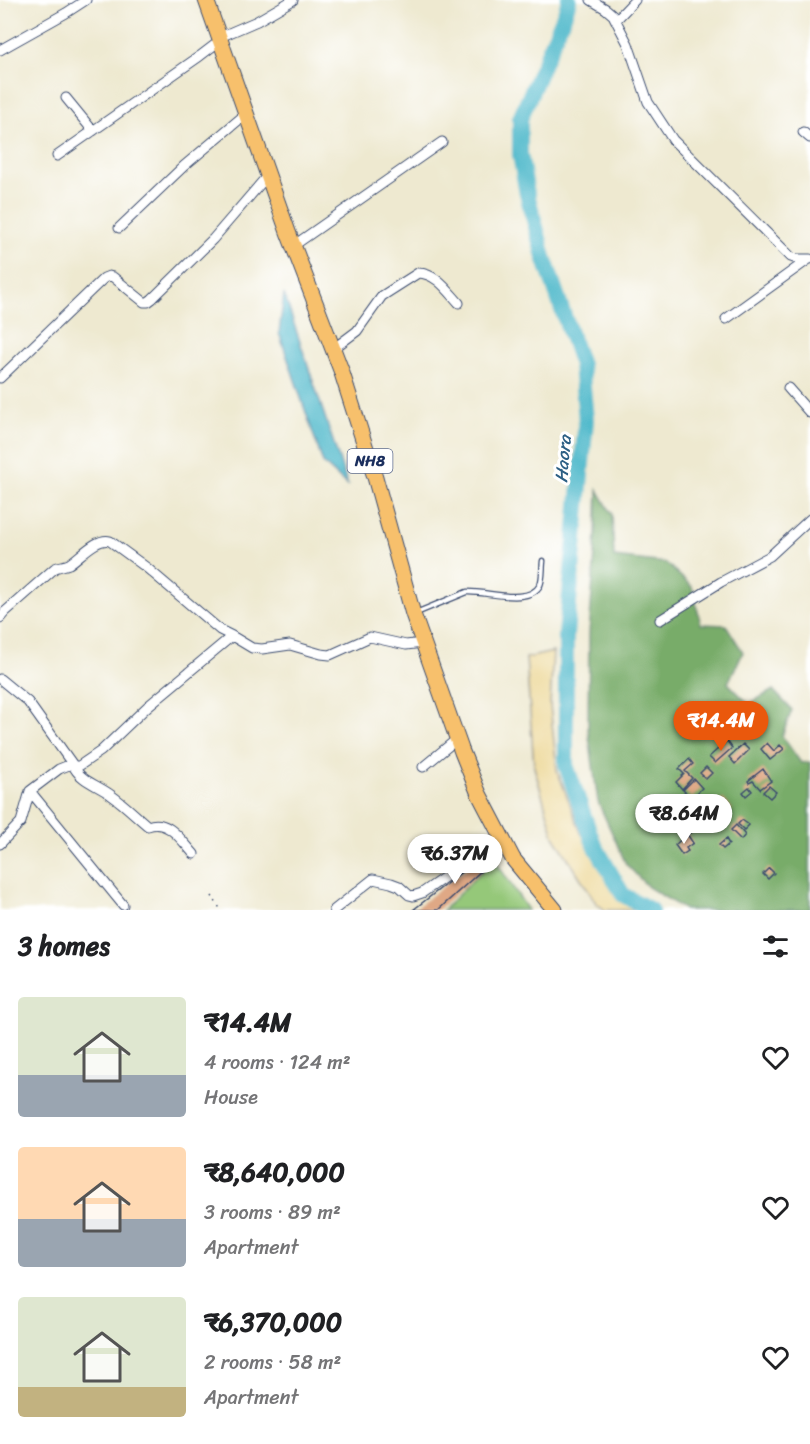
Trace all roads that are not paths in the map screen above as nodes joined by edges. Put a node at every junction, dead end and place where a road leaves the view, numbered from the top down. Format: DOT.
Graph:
graph roads {
  1 [pos="86,0"];
  2 [pos="206,0"];
  3 [pos="294,0"];
  4 [pos="591,0"];
  5 [pos="635,0"];
  6 [pos="616,20"];
  7 [pos="220,39"];
  8 [pos="0,50"];
  9 [pos="66,98"];
  10 [pos="247,113"];
  11 [pos="93,131"];
  12 [pos="442,142"];
  13 [pos="57,156"];
  14 [pos="268,175"];
  15 [pos="119,228"];
  16 [pos="293,246"];
  17 [pos="810,259"];
  18 [pos="459,303"];
  19 [pos="726,319"];
  20 [pos="333,349"];
  21 [pos="0,378"];
  22 [pos="788,388"];
  23 [pos="810,413"];
  24 [pos="810,519"];
  25 [pos="543,561"];
  26 [pos="413,614"];
  27 [pos="0,618"];
  28 [pos="660,620"];
  29 [pos="232,636"];
  30 [pos="423,643"];
  31 [pos="0,679"];
  32 [pos="457,739"];
  33 [pos="73,765"];
  34 [pos="423,767"];
  35 [pos="30,791"];
  36 [pos="501,838"];
  37 [pos="0,844"];
  38 [pos="195,854"];
  39 [pos="123,905"];
  40 [pos="334,910"];
  41 [pos="555,910"];
  1 -- 8 [label="street"];
  2 -- 7 [label="highway, NH8"];
  3 -- 7 [label="street"];
  4 -- 6 [label="street"];
  5 -- 6 [label="street"];
  6 -- 17 [label="street"];
  7 -- 10 [label="highway, NH8"];
  7 -- 11 [label="street"];
  9 -- 11 [label="street"];
  10 -- 14 [label="highway, NH8"];
  10 -- 15 [label="street"];
  11 -- 13 [label="street"];
  12 -- 16 [label="street"];
  14 -- 16 [label="highway, NH8"];
  14 -- 21 [label="street"];
  16 -- 20 [label="highway, NH8"];
  17 -- 19 [label="street"];
  18 -- 20 [label="street"];
  20 -- 26 [label="highway, NH8"];
  22 -- 23 [label="street"];
  24 -- 28 [label="street"];
  25 -- 26 [label="lane"];
  26 -- 30 [label="highway, NH8"];
  27 -- 29 [label="street"];
  29 -- 30 [label="street"];
  29 -- 33 [label="street"];
  30 -- 32 [label="highway, NH8"];
  31 -- 33 [label="street"];
  32 -- 34 [label="street"];
  32 -- 36 [label="highway, NH8"];
  33 -- 35 [label="street"];
  33 -- 38 [label="street"];
  35 -- 37 [label="street"];
  35 -- 39 [label="street"];
  36 -- 40 [label="street"];
  36 -- 41 [label="highway, NH8"];
}
